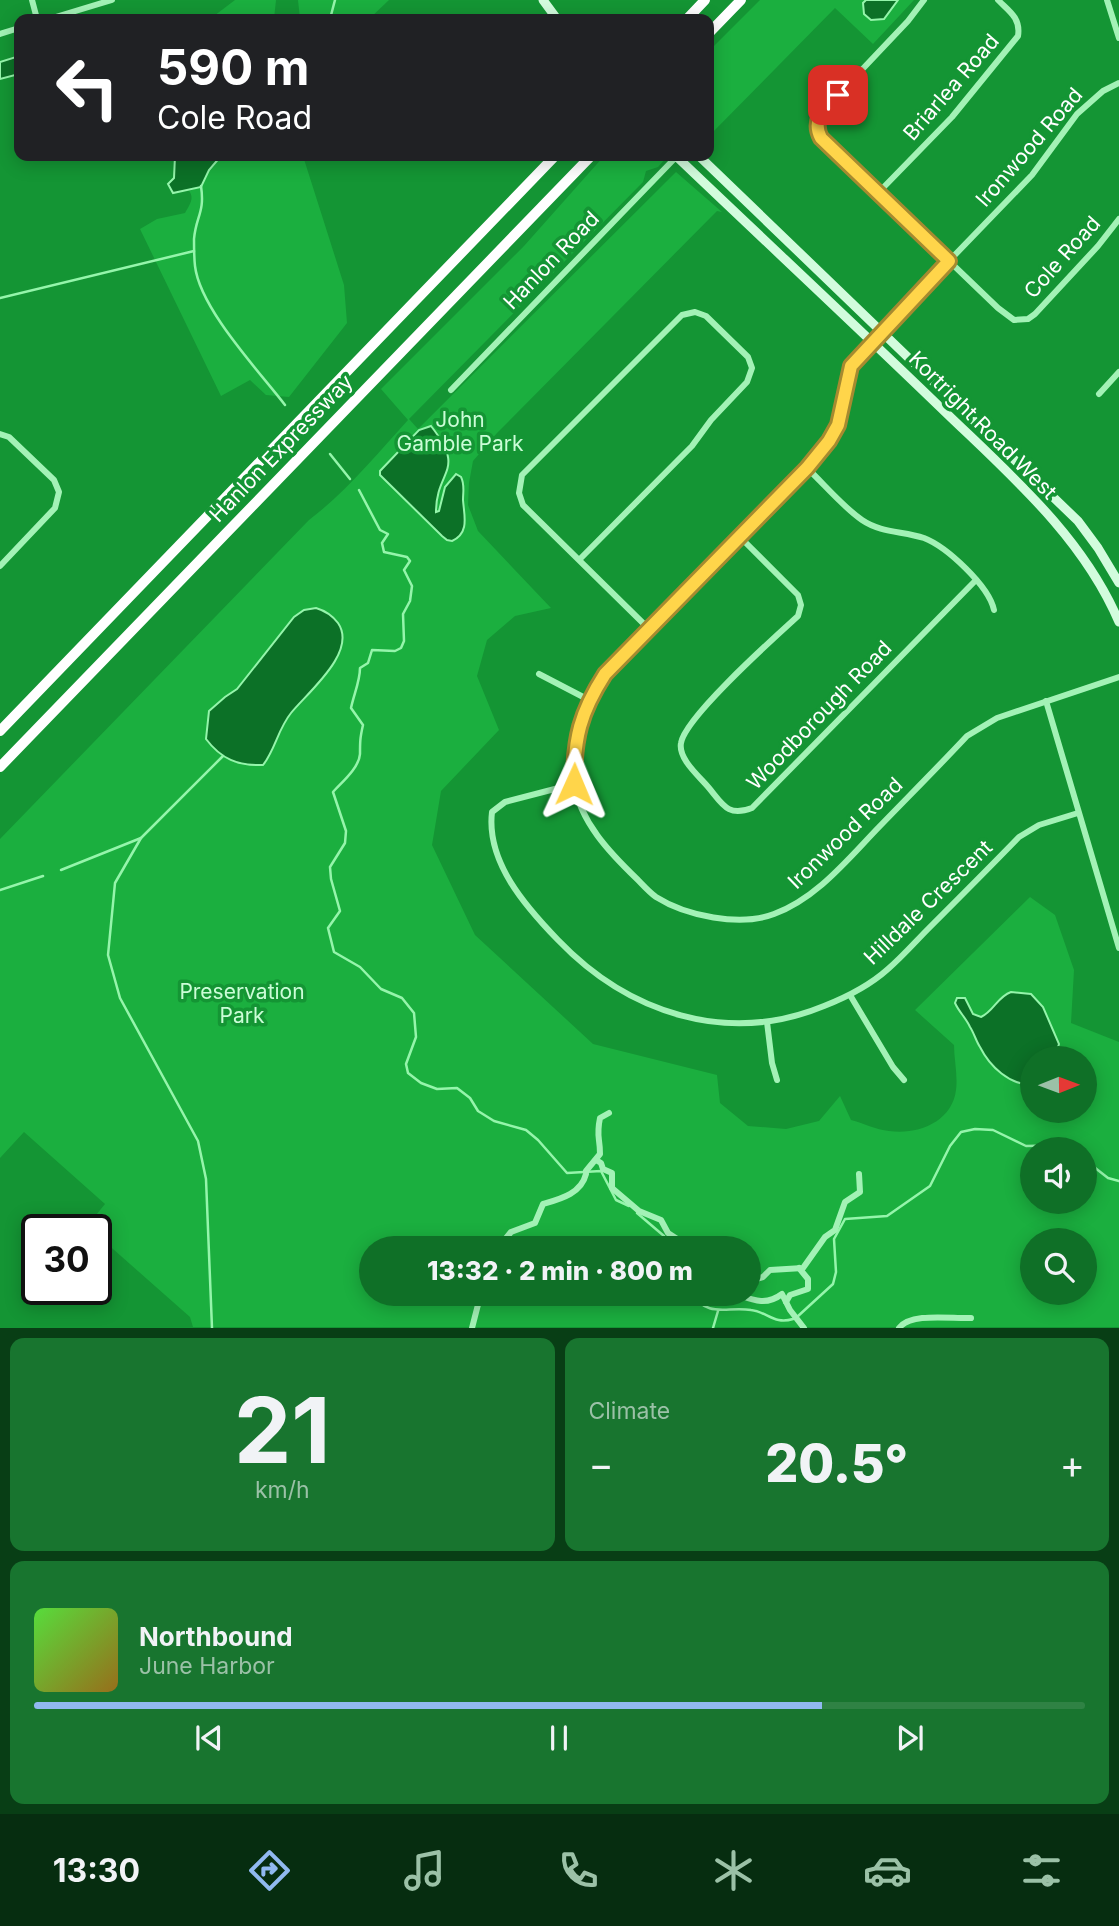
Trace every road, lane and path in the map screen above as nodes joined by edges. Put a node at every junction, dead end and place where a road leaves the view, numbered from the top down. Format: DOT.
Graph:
graph roads {
  1 [pos="112,0"];
  2 [pos="705,0"];
  3 [pos="741,0"];
  4 [pos="924,0"];
  5 [pos="998,0"];
  6 [pos="1107,0"];
  7 [pos="66,14"];
  8 [pos="692,14"];
  9 [pos="714,28"];
  10 [pos="1119,38"];
  11 [pos="1119,83"];
  12 [pos="550,161"];
  13 [pos="585,161"];
  14 [pos="672,161"];
  15 [pos="682,161"];
  16 [pos="704,161"];
  17 [pos="879,192"];
  18 [pos="1119,219"];
  19 [pos="949,261"];
  20 [pos="882,331"];
  21 [pos="872,341"];
  22 [pos="1119,372"];
  23 [pos="451,390"];
  24 [pos="1099,394"];
  25 [pos="0,434"];
  26 [pos="807,468"];
  27 [pos="740,537"];
  28 [pos="580,559"];
  29 [pos="0,566"];
  30 [pos="976,580"];
  31 [pos="1119,583"];
  32 [pos="994,610"];
  33 [pos="1119,622"];
  34 [pos="648,628"];
  35 [pos="539,674"];
  36 [pos="1119,677"];
  37 [pos="589,699"];
  38 [pos="1046,701"];
  39 [pos="0,731"];
  40 [pos="0,767"];
  41 [pos="574,784"];
  42 [pos="1078,813"];
  43 [pos="1119,948"];
  44 [pos="850,995"];
  45 [pos="767,1022"];
  46 [pos="777,1080"];
  47 [pos="904,1080"];
  48 [pos="609,1113"];
  49 [pos="596,1160"];
  50 [pos="859,1174"];
  51 [pos="507,1236"];
  52 [pos="673,1236"];
  53 [pos="799,1268"];
  54 [pos="761,1278"];
  55 [pos="761,1301"];
  56 [pos="786,1302"];
  57 [pos="478,1306"];
  58 [pos="971,1318"];
  59 [pos="472,1328"];
  60 [pos="804,1328"];
  61 [pos="899,1328"];
  1 -- 7 [label="street"];
  2 -- 8 [label="highway"];
  3 -- 9 [label="highway"];
  4 -- 17 [label="street, Cole Road"];
  5 -- 17 [label="street, Briarlea Road"];
  6 -- 10 [label="street"];
  11 -- 19 [label="street, Ironwood Road"];
  12 -- 39 [label="highway, Hanlon Expressway"];
  13 -- 40 [label="highway, Hanlon Expressway"];
  14 -- 23 [label="street, Hanlon Road"];
  15 -- 21 [label="street, Kortright Road West"];
  16 -- 20 [label="street, Kortright Road West"];
  17 -- 19 [label="street, Cole Road"];
  18 -- 19 [label="street, Cole Road"];
  19 -- 20 [label="street, Ironwood Road"];
  20 -- 21 [label="street, Ironwood Road"];
  20 -- 31 [label="street, Kortright Road West"];
  21 -- 26 [label="street, Ironwood Road"];
  21 -- 33 [label="street, Kortright Road West"];
  22 -- 24 [label="street"];
  25 -- 29 [label="street"];
  26 -- 27 [label="street, Ironwood Road"];
  26 -- 30 [label="street"];
  27 -- 30 [label="street, Woodborough Road"];
  27 -- 34 [label="street, Ironwood Road"];
  28 -- 28 [label="street"];
  28 -- 34 [label="street"];
  30 -- 32 [label="street"];
  34 -- 37 [label="street, Ironwood Road"];
  35 -- 37 [label="street"];
  36 -- 38 [label="street, Ironwood Road"];
  37 -- 41 [label="street, Ironwood Road"];
  38 -- 41 [label="street, Ironwood Road"];
  38 -- 42 [label="street"];
  41 -- 45 [label="street, Hilldale Crescent"];
  42 -- 43 [label="street"];
  42 -- 44 [label="street, Hilldale Crescent"];
  44 -- 45 [label="street, Hilldale Crescent"];
  44 -- 47 [label="street"];
  45 -- 46 [label="street"];
  48 -- 49 [label="street"];
  49 -- 51 [label="street"];
  49 -- 52 [label="street"];
  50 -- 53 [label="street"];
  53 -- 54 [label="street"];
  53 -- 56 [label="street"];
  55 -- 56 [label="street"];
  56 -- 60 [label="street"];
  57 -- 59 [label="street"];
  58 -- 61 [label="street"];
}
